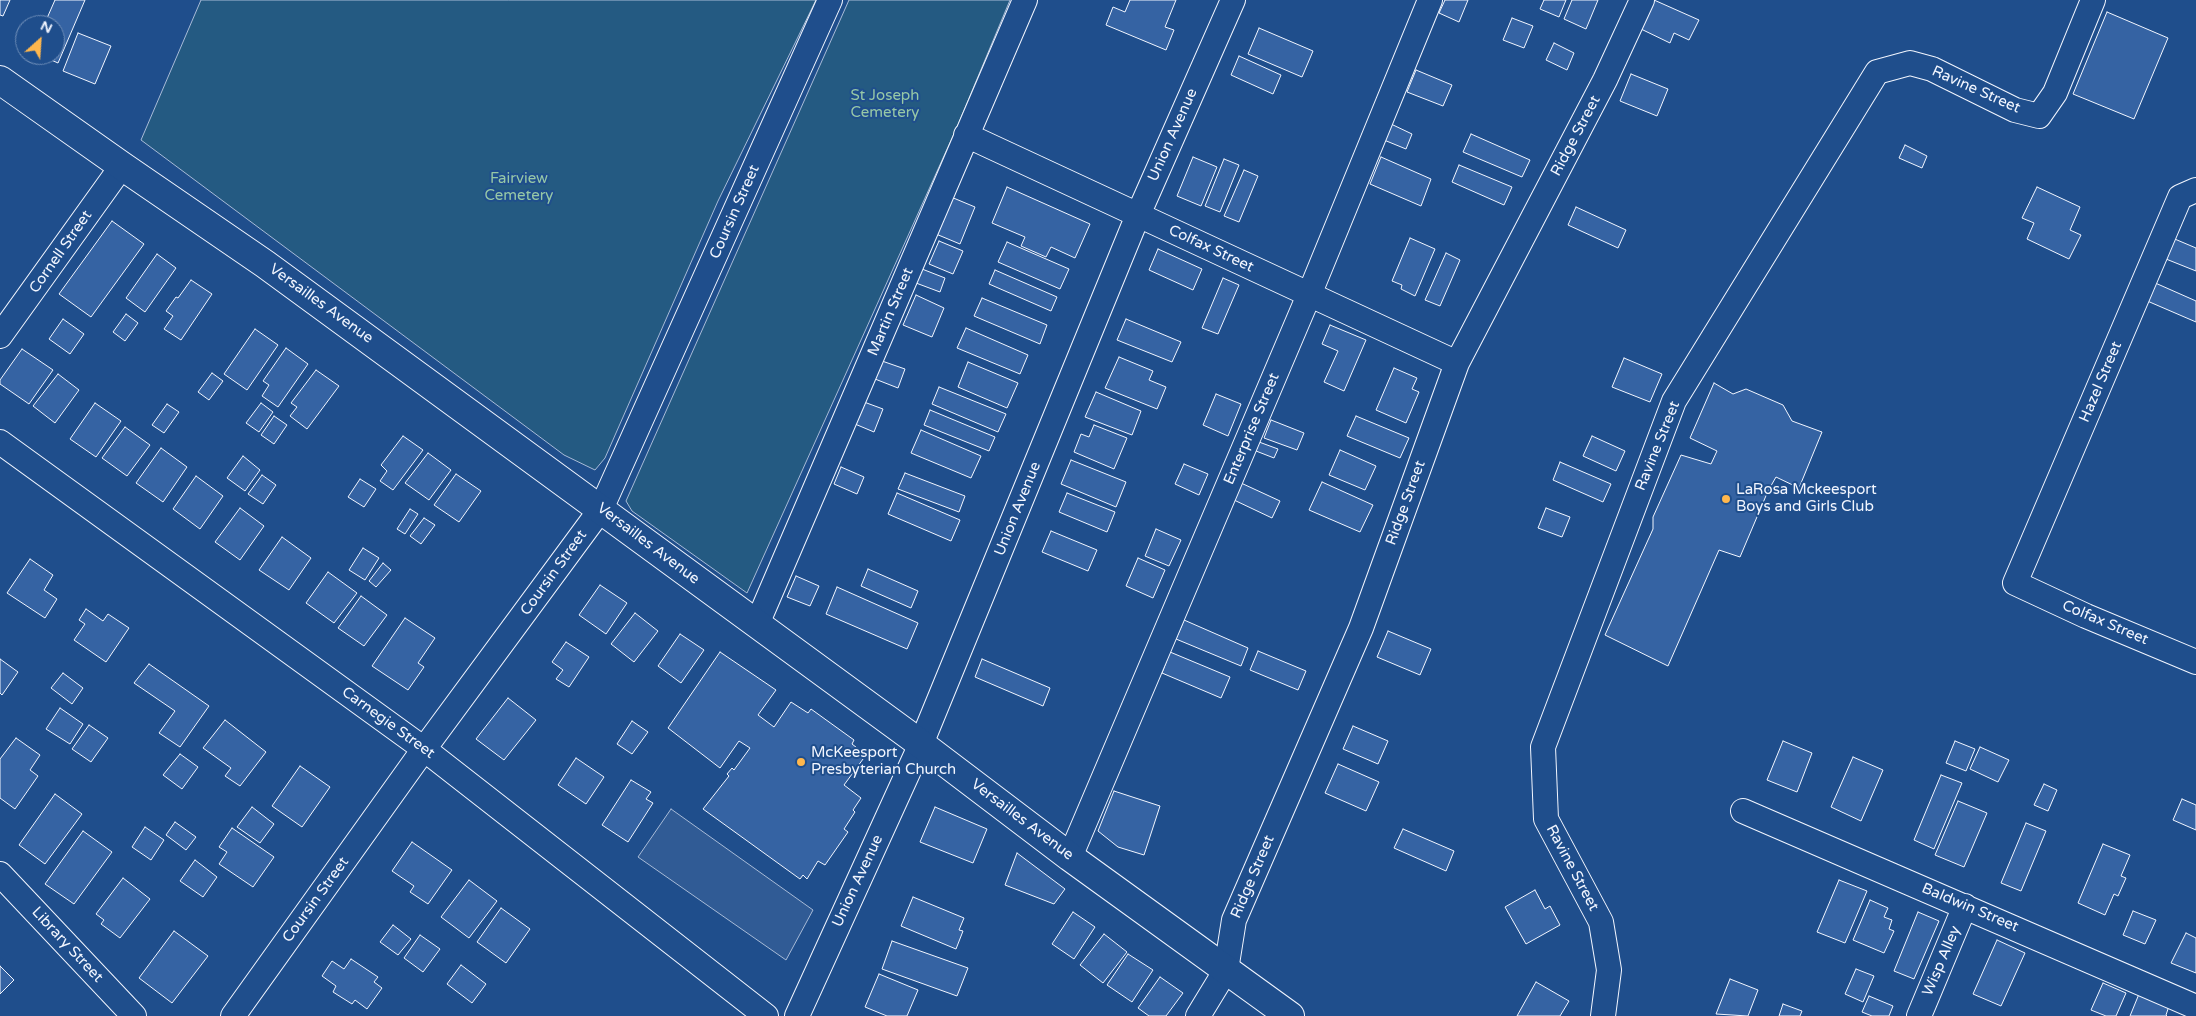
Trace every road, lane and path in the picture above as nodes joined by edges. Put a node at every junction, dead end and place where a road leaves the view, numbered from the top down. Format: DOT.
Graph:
graph roads {
  1 [pos="830,0"];
  2 [pos="1025,0"];
  3 [pos="1233,0"];
  4 [pos="1430,0"];
  5 [pos="1642,0"];
  6 [pos="2093,0"];
  7 [pos="0,80"];
  8 [pos="966,135"];
  9 [pos="122,166"];
  10 [pos="2196,190"];
  11 [pos="1138,215"];
  12 [pos="1309,295"];
  13 [pos="0,336"];
  14 [pos="1457,363"];
  15 [pos="0,442"];
  16 [pos="601,509"];
  17 [pos="2015,583"];
  18 [pos="757,624"];
  19 [pos="2196,662"];
  20 [pos="921,744"];
  21 [pos="424,749"];
  22 [pos="1743,811"];
  23 [pos="1070,857"];
  24 [pos="0,874"];
  25 [pos="1965,906"];
  26 [pos="1226,970"];
  27 [pos="2196,1007"];
  28 [pos="134,1016"];
  29 [pos="233,1016"];
  30 [pos="766,1016"];
  31 [pos="797,1016"];
  32 [pos="1198,1016"];
  33 [pos="1290,1016"];
  34 [pos="1603,1016"];
  35 [pos="1919,1016"];
  1 -- 16 [label="street, Coursin Street"];
  2 -- 8 [label="street, Martin Street"];
  3 -- 11 [label="street, Union Avenue"];
  4 -- 12 [label="street, Enterprise Street"];
  5 -- 14 [label="street, Ridge Street"];
  6 -- 34 [label="street, Ravine Street"];
  7 -- 9 [label="street, Versailles Avenue"];
  8 -- 11 [label="street, Colfax Street"];
  8 -- 18 [label="street, Martin Street"];
  9 -- 13 [label="street, Cornell Street"];
  9 -- 16 [label="street, Versailles Avenue"];
  10 -- 17 [label="street, Hazel Street"];
  11 -- 12 [label="street, Colfax Street"];
  11 -- 20 [label="street, Union Avenue"];
  12 -- 14 [label="street, Colfax Street"];
  12 -- 23 [label="street, Enterprise Street"];
  14 -- 26 [label="street, Ridge Street"];
  15 -- 21 [label="street, Carnegie Street"];
  16 -- 18 [label="street, Versailles Avenue"];
  16 -- 21 [label="street, Coursin Street"];
  17 -- 19 [label="street, Colfax Street"];
  18 -- 20 [label="street, Versailles Avenue"];
  20 -- 23 [label="street, Versailles Avenue"];
  20 -- 31 [label="street, Union Avenue"];
  21 -- 29 [label="street, Coursin Street"];
  21 -- 30 [label="street, Carnegie Street"];
  22 -- 25 [label="street, Baldwin Street"];
  23 -- 26 [label="street, Versailles Avenue"];
  24 -- 28 [label="street, Library Street"];
  25 -- 27 [label="street, Baldwin Street"];
  25 -- 35 [label="street, Wisp Alley"];
  26 -- 32 [label="street, Ridge Street"];
  26 -- 33 [label="street, Versailles Avenue"];
}
